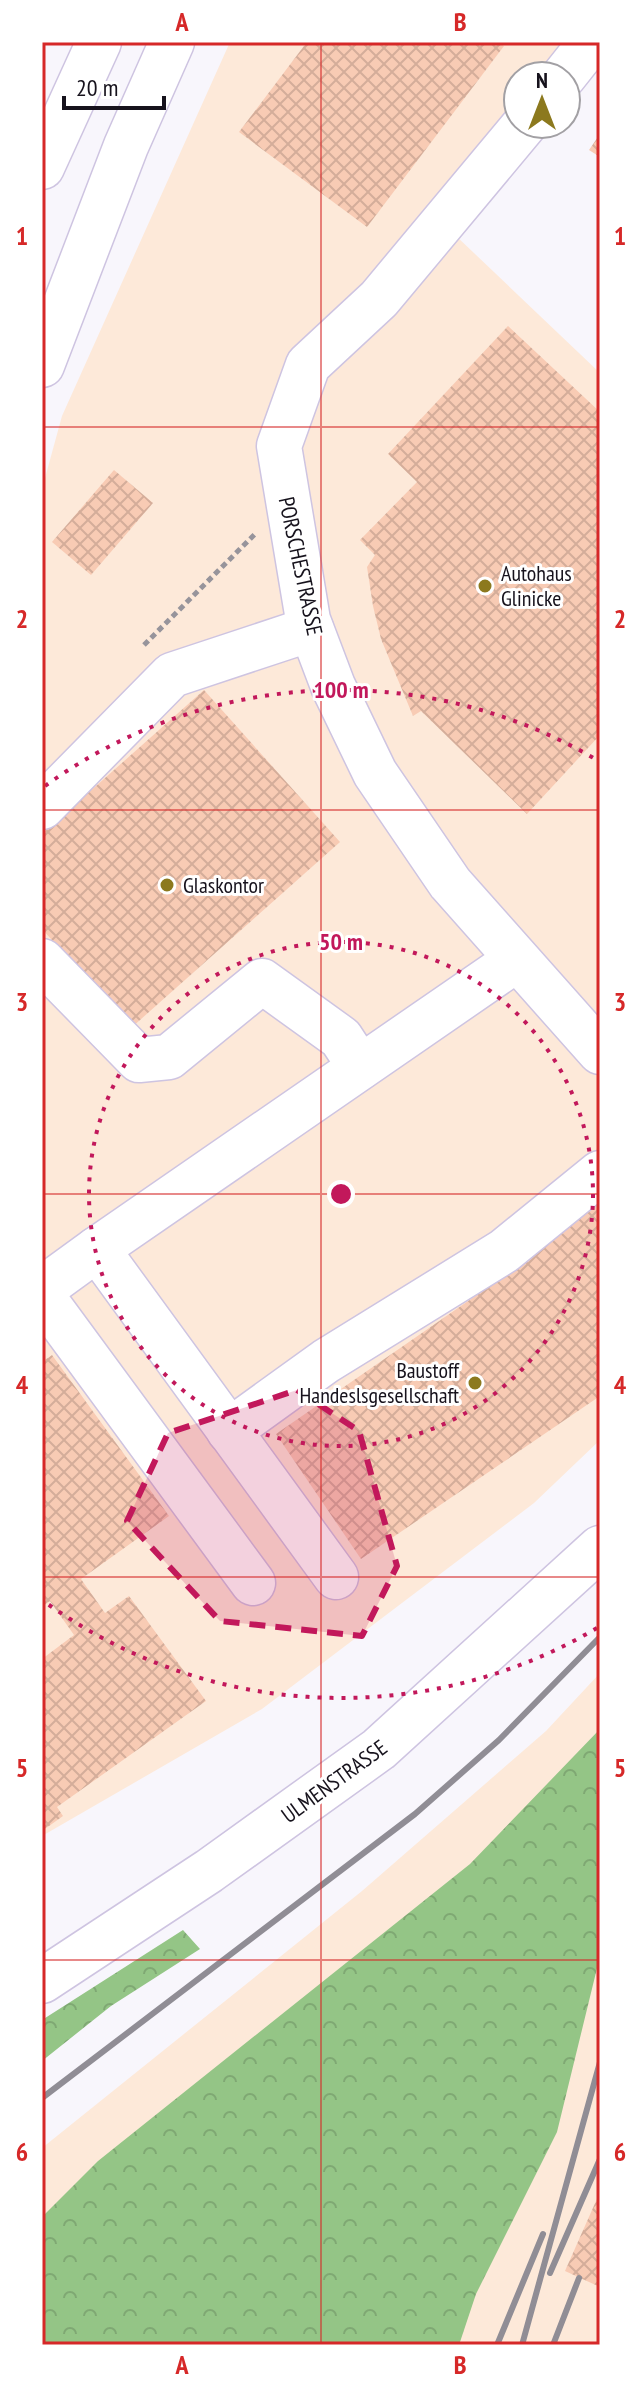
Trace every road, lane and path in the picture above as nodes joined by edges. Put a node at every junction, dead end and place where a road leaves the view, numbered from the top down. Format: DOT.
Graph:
graph roads {
  1 [pos="99,42"];
  2 [pos="172,42"];
  3 [pos="591,42"];
  4 [pos="577,60"];
  5 [pos="512,140"];
  6 [pos="42,167"];
  7 [pos="42,365"];
  8 [pos="287,502"];
  9 [pos="311,629"];
  10 [pos="143,646"];
  11 [pos="42,807"];
  12 [pos="516,960"];
  13 [pos="42,961"];
  14 [pos="600,1052"];
  15 [pos="360,1067"];
  16 [pos="600,1173"];
  17 [pos="97,1249"];
  18 [pos="42,1289"];
  19 [pos="42,1296"];
  20 [pos="229,1431"];
  21 [pos="600,1548"];
  22 [pos="336,1577"];
  23 [pos="253,1583"];
  24 [pos="42,1981"];
  1 -- 6 [label="main road"];
  2 -- 7 [label="main road"];
  3 -- 4 [label="main road"];
  5 -- 8 [label="main road, PORSCHESTRASSE"];
  8 -- 9 [label="main road, PORSCHESTRASSE"];
  8 -- 10 [label="path"];
  9 -- 11 [label="main road"];
  9 -- 12 [label="main road, PORSCHESTRASSE"];
  12 -- 14 [label="main road, PORSCHESTRASSE"];
  12 -- 15 [label="main road"];
  13 -- 15 [label="main road"];
  15 -- 17 [label="main road"];
  16 -- 20 [label="main road"];
  17 -- 18 [label="main road"];
  17 -- 20 [label="main road"];
  19 -- 23 [label="main road"];
  20 -- 22 [label="main road"];
  21 -- 24 [label="main road, ULMENSTRASSE"];
}
